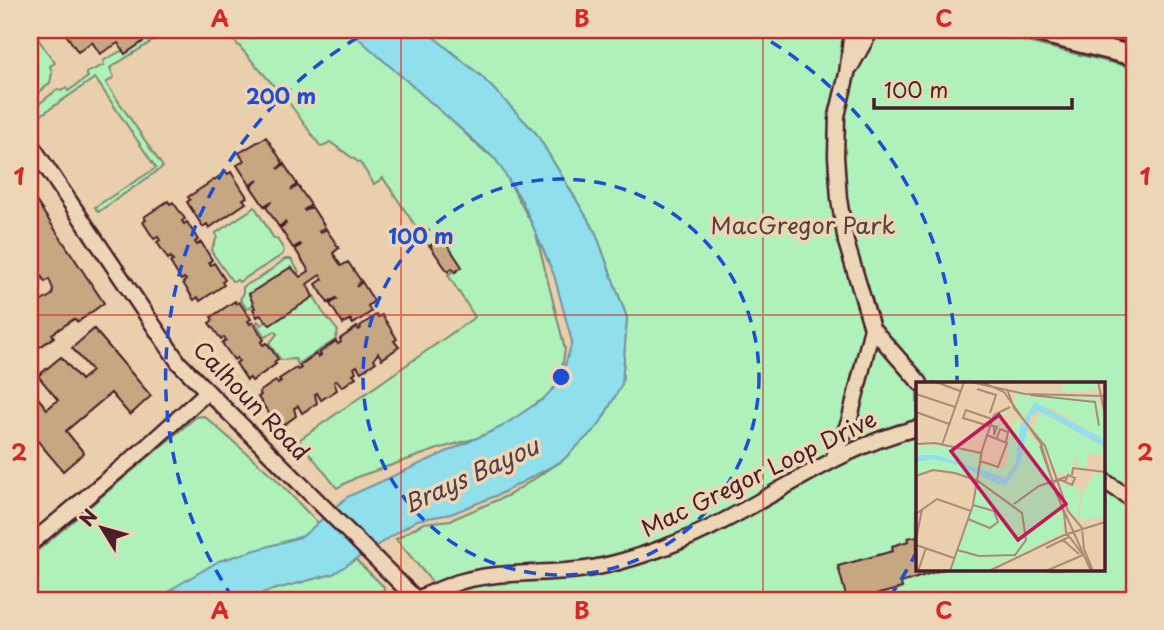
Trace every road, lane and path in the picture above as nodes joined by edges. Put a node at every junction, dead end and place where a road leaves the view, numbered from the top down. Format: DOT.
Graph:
graph roads {
  1 [pos="852,30"];
  2 [pos="871,30"];
  3 [pos="1030,30"];
  4 [pos="1134,56"];
  5 [pos="847,74"];
  6 [pos="30,144"];
  7 [pos="873,328"];
  8 [pos="919,382"];
  9 [pos="206,392"];
  10 [pos="916,428"];
  11 [pos="833,459"];
  12 [pos="1104,481"];
  13 [pos="1134,501"];
  14 [pos="30,544"];
  15 [pos="416,600"];
  1 -- 5 [label="street"];
  2 -- 5 [label="street"];
  3 -- 4 [label="main road"];
  5 -- 7 [label="street"];
  6 -- 9 [label="street, Calhoun Road"];
  7 -- 8 [label="street"];
  7 -- 11 [label="street"];
  9 -- 14 [label="street"];
  9 -- 15 [label="street, Calhoun Road"];
  10 -- 11 [label="street, Mac Gregor Loop Drive"];
  11 -- 15 [label="street, Mac Gregor Loop Drive"];
  12 -- 13 [label="street"];
}
